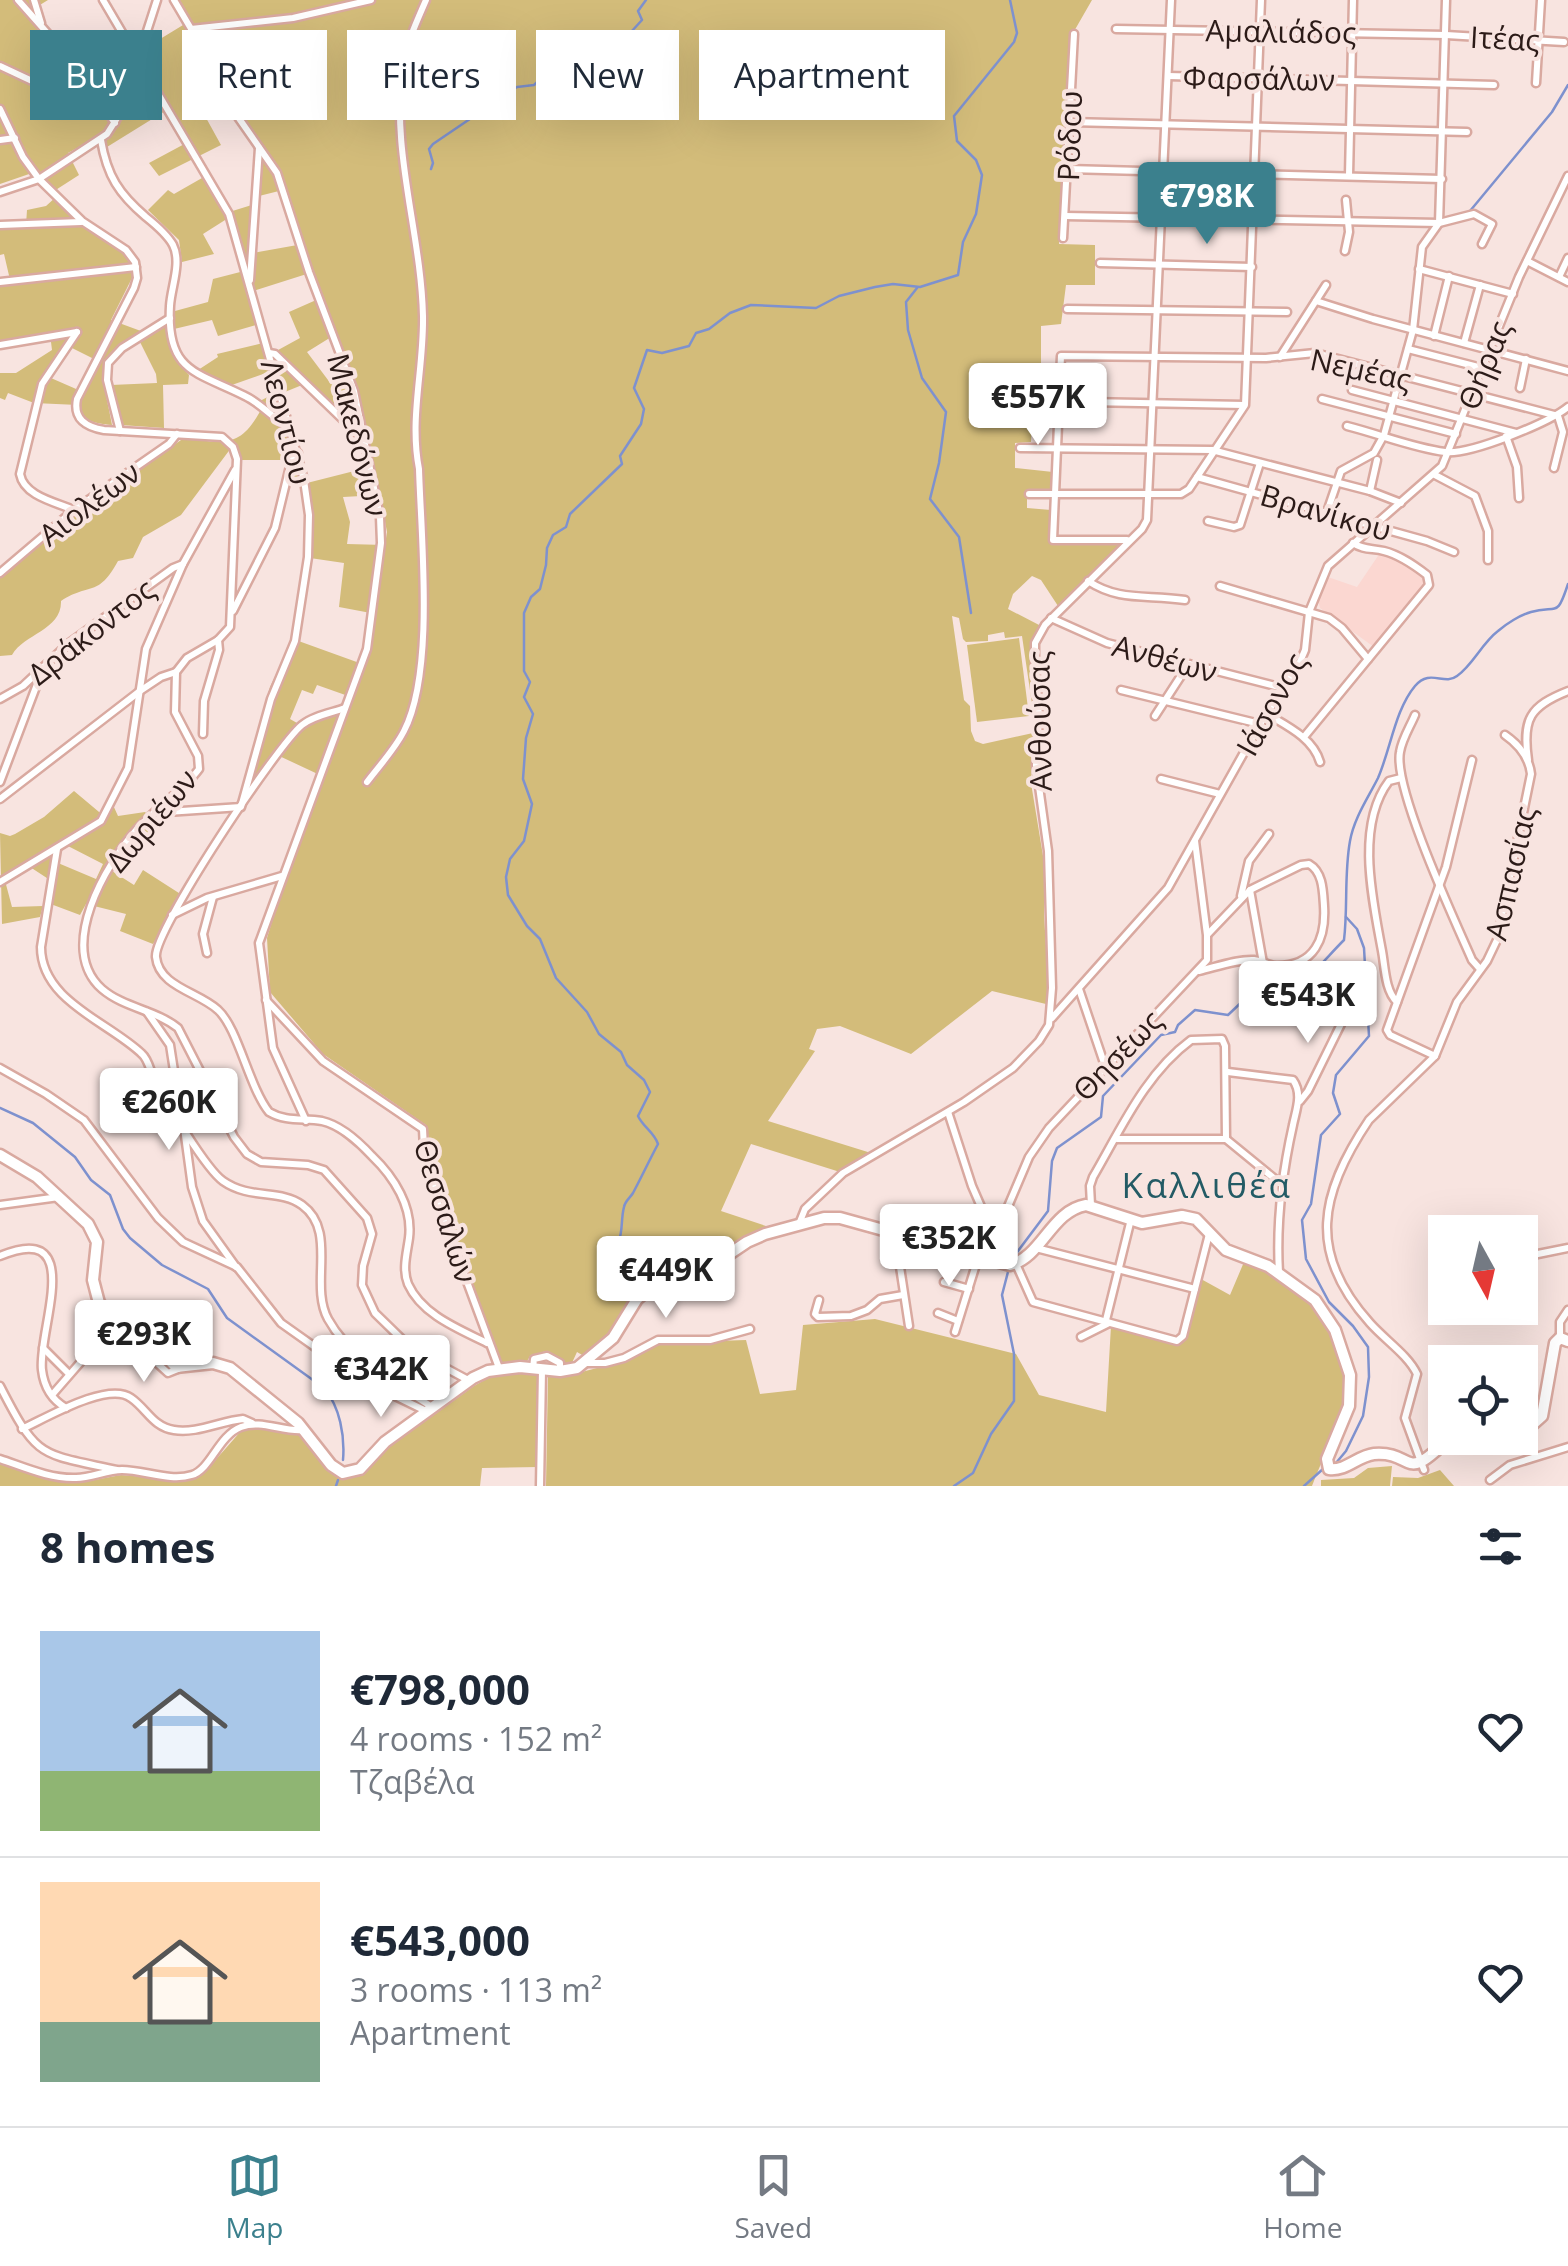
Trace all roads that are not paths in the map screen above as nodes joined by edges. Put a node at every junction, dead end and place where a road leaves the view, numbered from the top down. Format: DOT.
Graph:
graph roads {
  1 [pos="18,0"];
  2 [pos="34,0"];
  3 [pos="103,0"];
  4 [pos="158,0"];
  5 [pos="174,0"];
  6 [pos="371,0"];
  7 [pos="426,0"];
  8 [pos="1171,0"];
  9 [pos="1261,0"];
  10 [pos="1353,0"];
  11 [pos="1446,0"];
  12 [pos="1540,0"];
  13 [pos="42,25"];
  14 [pos="1116,29"];
  15 [pos="46,30"];
  16 [pos="121,30"];
  17 [pos="148,30"];
  18 [pos="191,30"];
  19 [pos="1169,30"];
  20 [pos="1260,30"];
  21 [pos="1352,32"];
  22 [pos="1074,34"];
  23 [pos="1446,35"];
  24 [pos="1540,40"];
  25 [pos="1564,42"];
  26 [pos="0,66"];
  27 [pos="1168,76"];
  28 [pos="1258,78"];
  29 [pos="30,80"];
  30 [pos="1351,81"];
  31 [pos="1445,84"];
  32 [pos="1536,84"];
  33 [pos="1494,85"];
  34 [pos="162,99"];
  35 [pos="0,110"];
  36 [pos="113,120"];
  37 [pos="116,120"];
  38 [pos="240,120"];
  39 [pos="1070,122"];
  40 [pos="115,123"];
  41 [pos="1166,124"];
  42 [pos="1257,126"];
  43 [pos="1350,129"];
  44 [pos="1444,132"];
  45 [pos="1467,132"];
  46 [pos="15,138"];
  47 [pos="0,140"];
  48 [pos="101,140"];
  49 [pos="260,147"];
  50 [pos="1068,169"];
  51 [pos="1164,172"];
  52 [pos="1255,173"];
  53 [pos="1349,175"];
  54 [pos="1568,177"];
  55 [pos="39,179"];
  56 [pos="1442,179"];
  57 [pos="0,192"];
  58 [pos="1346,200"];
  59 [pos="1066,216"];
  60 [pos="1163,218"];
  61 [pos="1254,220"];
  62 [pos="82,222"];
  63 [pos="1348,222"];
  64 [pos="1439,223"];
  65 [pos="0,225"];
  66 [pos="1062,238"];
  67 [pos="1482,244"];
  68 [pos="1345,251"];
  69 [pos="1568,258"];
  70 [pos="1527,261"];
  71 [pos="1100,263"];
  72 [pos="1161,264"];
  73 [pos="136,267"];
  74 [pos="1252,267"];
  75 [pos="1418,269"];
  76 [pos="1448,276"];
  77 [pos="1559,277"];
  78 [pos="0,282"];
  79 [pos="1568,282"];
  80 [pos="249,284"];
  81 [pos="1326,285"];
  82 [pos="1480,285"];
  83 [pos="1513,294"];
  84 [pos="1316,301"];
  85 [pos="1067,309"];
  86 [pos="1159,310"];
  87 [pos="1250,311"];
  88 [pos="1287,312"];
  89 [pos="170,318"];
  90 [pos="1413,330"];
  91 [pos="1434,336"];
  92 [pos="1464,343"];
  93 [pos="0,345"];
  94 [pos="1408,349"];
  95 [pos="1490,350"];
  96 [pos="269,353"];
  97 [pos="1157,357"];
  98 [pos="1248,357"];
  99 [pos="1279,358"];
  100 [pos="1526,359"];
  101 [pos="1482,368"];
  102 [pos="1567,368"];
  103 [pos="1400,376"];
  104 [pos="1520,388"];
  105 [pos="1352,390"];
  106 [pos="1472,394"];
  107 [pos="1322,399"];
  108 [pos="1036,400"];
  109 [pos="1393,400"];
  110 [pos="1060,401"];
  111 [pos="1154,403"];
  112 [pos="1245,404"];
  113 [pos="1568,407"];
  114 [pos="1389,416"];
  115 [pos="1558,416"];
  116 [pos="1463,418"];
  117 [pos="1347,426"];
  118 [pos="290,427"];
  119 [pos="120,431"];
  120 [pos="1517,433"];
  121 [pos="177,434"];
  122 [pos="1456,434"];
  123 [pos="364,435"];
  124 [pos="1384,435"];
  125 [pos="1506,436"];
  126 [pos="1020,448"];
  127 [pos="1056,448"];
  128 [pos="1152,449"];
  129 [pos="1212,450"];
  130 [pos="298,452"];
  131 [pos="1448,453"];
  132 [pos="1377,460"];
  133 [pos="1260,463"];
  134 [pos="1554,468"];
  135 [pos="236,469"];
  136 [pos="1435,474"];
  137 [pos="1196,477"];
  138 [pos="1336,483"];
  139 [pos="1370,490"];
  140 [pos="1250,491"];
  141 [pos="1029,494"];
  142 [pos="1054,494"];
  143 [pos="1149,494"];
  144 [pos="1519,498"];
  145 [pos="1401,502"];
  146 [pos="74,510"];
  147 [pos="1327,512"];
  148 [pos="1208,521"];
  149 [pos="1374,525"];
  150 [pos="1127,540"];
  151 [pos="1353,542"];
  152 [pos="1454,552"];
  153 [pos="1488,560"];
  154 [pos="0,561"];
  155 [pos="11,564"];
  156 [pos="183,564"];
  157 [pos="0,573"];
  158 [pos="250,578"];
  159 [pos="232,579"];
  160 [pos="1088,581"];
  161 [pos="1220,586"];
  162 [pos="1184,600"];
  163 [pos="232,612"];
  164 [pos="1309,612"];
  165 [pos="1051,618"];
  166 [pos="218,640"];
  167 [pos="1368,658"];
  168 [pos="1188,666"];
  169 [pos="42,670"];
  170 [pos="176,672"];
  171 [pos="1282,688"];
  172 [pos="1122,690"];
  173 [pos="140,691"];
  174 [pos="1568,691"];
  175 [pos="0,699"];
  176 [pos="1166,701"];
  177 [pos="346,708"];
  178 [pos="1266,714"];
  179 [pos="1416,715"];
  180 [pos="1155,716"];
  181 [pos="1260,724"];
  182 [pos="202,734"];
  183 [pos="1504,735"];
  184 [pos="1304,737"];
  185 [pos="1472,760"];
  186 [pos="1528,761"];
  187 [pos="1320,762"];
  188 [pos="1401,778"];
  189 [pos="1161,779"];
  190 [pos="0,782"];
  191 [pos="367,782"];
  192 [pos="1220,794"];
  193 [pos="0,799"];
  194 [pos="241,807"];
  195 [pos="158,808"];
  196 [pos="1269,834"];
  197 [pos="1194,840"];
  198 [pos="57,849"];
  199 [pos="283,876"];
  200 [pos="0,882"];
  201 [pos="1439,887"];
  202 [pos="1250,890"];
  203 [pos="214,896"];
  204 [pos="1242,896"];
  205 [pos="171,916"];
  206 [pos="1208,935"];
  207 [pos="206,952"];
  208 [pos="1208,956"];
  209 [pos="1263,962"];
  210 [pos="1220,966"];
  211 [pos="1480,969"];
  212 [pos="1198,972"];
  213 [pos="1079,989"];
  214 [pos="1305,999"];
  215 [pos="266,1000"];
  216 [pos="1068,1000"];
  217 [pos="1397,1002"];
  218 [pos="1084,1006"];
  219 [pos="146,1010"];
  220 [pos="1050,1019"];
  221 [pos="1435,1056"];
  222 [pos="1105,1066"];
  223 [pos="0,1068"];
  224 [pos="1228,1072"];
  225 [pos="1298,1103"];
  226 [pos="948,1112"];
  227 [pos="306,1121"];
  228 [pos="183,1124"];
  229 [pos="1118,1139"];
  230 [pos="1226,1140"];
  231 [pos="0,1155"];
  232 [pos="1282,1184"];
  233 [pos="60,1197"];
  234 [pos="0,1205"];
  235 [pos="1091,1205"];
  236 [pos="986,1218"];
  237 [pos="1131,1220"];
  238 [pos="799,1225"];
  239 [pos="1210,1231"];
  240 [pos="895,1234"];
  241 [pos="995,1237"];
  242 [pos="1034,1248"];
  243 [pos="1568,1248"];
  244 [pos="1538,1255"];
  245 [pos="0,1256"];
  246 [pos="978,1258"];
  247 [pos="1011,1265"];
  248 [pos="236,1268"];
  249 [pos="1118,1270"];
  250 [pos="1280,1272"];
  251 [pos="944,1282"];
  252 [pos="968,1289"];
  253 [pos="1194,1289"];
  254 [pos="904,1295"];
  255 [pos="820,1300"];
  256 [pos="1568,1310"];
  257 [pos="938,1313"];
  258 [pos="958,1321"];
  259 [pos="1108,1321"];
  260 [pos="909,1326"];
  261 [pos="750,1329"];
  262 [pos="955,1332"];
  263 [pos="1081,1337"];
  264 [pos="1564,1339"];
  265 [pos="487,1344"];
  266 [pos="43,1348"];
  267 [pos="587,1363"];
  268 [pos="179,1368"];
  269 [pos="538,1369"];
  270 [pos="500,1370"];
  271 [pos="68,1373"];
  272 [pos="468,1380"];
  273 [pos="0,1386"];
  274 [pos="51,1396"];
  275 [pos="67,1409"];
  276 [pos="430,1410"];
  277 [pos="224,1421"];
  278 [pos="1538,1421"];
  279 [pos="252,1424"];
  280 [pos="22,1428"];
  281 [pos="304,1430"];
  282 [pos="224,1439"];
  283 [pos="1568,1447"];
  284 [pos="1436,1455"];
  285 [pos="0,1459"];
  286 [pos="118,1470"];
  287 [pos="1424,1470"];
  288 [pos="1490,1480"];
  289 [pos="540,1486"];
  1 -- 13 [label="street"];
  2 -- 13 [label="street"];
  3 -- 16 [label="street, Λεοντίου"];
  4 -- 17 [label="street"];
  5 -- 18 [label="street, Μακεδόνων"];
  6 -- 18 [label="street"];
  7 -- 191 [label="street"];
  8 -- 19 [label="street, Ανθούσας"];
  9 -- 20 [label="street"];
  10 -- 21 [label="street"];
  11 -- 23 [label="street"];
  12 -- 24 [label="street"];
  13 -- 15 [label="street"];
  14 -- 19 [label="street, Αμαλιάδος"];
  19 -- 20 [label="street, Αμαλιάδος"];
  19 -- 27 [label="street, Ανθούσας"];
  20 -- 21 [label="street, Αμαλιάδος"];
  20 -- 28 [label="street"];
  21 -- 23 [label="street, Αμαλιάδος"];
  21 -- 30 [label="street"];
  22 -- 39 [label="street, Ρόδου"];
  23 -- 24 [label="street, Ιτέας"];
  23 -- 31 [label="street"];
  24 -- 25 [label="street, Ιτέας"];
  24 -- 32 [label="street"];
  26 -- 29 [label="street"];
  27 -- 28 [label="street, Φαρσάλων"];
  27 -- 41 [label="street, Ανθούσας"];
  28 -- 30 [label="street, Φαρσάλων"];
  28 -- 42 [label="street"];
  30 -- 31 [label="street"];
  30 -- 43 [label="street"];
  31 -- 33 [label="street"];
  31 -- 44 [label="street"];
  34 -- 80 [label="street, Λεοντίου"];
  35 -- 46 [label="street"];
  36 -- 40 [label="street"];
  37 -- 40 [label="street"];
  38 -- 49 [label="street, Μακεδόνων"];
  39 -- 41 [label="street"];
  39 -- 50 [label="street, Ρόδου"];
  40 -- 48 [label="street"];
  41 -- 42 [label="street"];
  41 -- 51 [label="street, Ανθούσας"];
  42 -- 43 [label="street"];
  42 -- 52 [label="street"];
  43 -- 44 [label="street"];
  43 -- 53 [label="street"];
  44 -- 45 [label="street"];
  44 -- 56 [label="street"];
  46 -- 47 [label="street"];
  46 -- 55 [label="street"];
  48 -- 55 [label="street"];
  48 -- 89 [label="street"];
  49 -- 80 [label="street"];
  49 -- 123 [label="street, Μακεδόνων"];
  50 -- 51 [label="street"];
  50 -- 59 [label="street, Ρόδου"];
  51 -- 52 [label="street"];
  51 -- 60 [label="street, Ανθούσας"];
  52 -- 53 [label="street"];
  52 -- 61 [label="street"];
  53 -- 56 [label="street"];
  54 -- 70 [label="street, Θήρας"];
  55 -- 57 [label="street"];
  55 -- 62 [label="street"];
  56 -- 64 [label="street"];
  58 -- 63 [label="street"];
  59 -- 60 [label="street"];
  59 -- 66 [label="street, Ρόδου"];
  60 -- 61 [label="street"];
  60 -- 72 [label="street, Ανθούσας"];
  61 -- 63 [label="street"];
  61 -- 74 [label="street"];
  62 -- 65 [label="street"];
  62 -- 73 [label="street"];
  63 -- 64 [label="street"];
  63 -- 68 [label="street"];
  64 -- 67 [label="street"];
  64 -- 75 [label="street"];
  69 -- 77 [label="street"];
  70 -- 77 [label="street"];
  70 -- 83 [label="street, Θήρας"];
  71 -- 72 [label="street"];
  72 -- 74 [label="street"];
  72 -- 86 [label="street, Ανθούσας"];
  73 -- 78 [label="street"];
  73 -- 119 [label="street"];
  74 -- 87 [label="street"];
  75 -- 76 [label="street"];
  75 -- 90 [label="street"];
  76 -- 82 [label="street"];
  76 -- 91 [label="street"];
  77 -- 79 [label="street"];
  80 -- 96 [label="street, Λεοντίου"];
  81 -- 84 [label="street"];
  82 -- 83 [label="street"];
  82 -- 92 [label="street"];
  83 -- 95 [label="street, Θήρας"];
  84 -- 90 [label="street"];
  84 -- 99 [label="street"];
  85 -- 86 [label="street"];
  86 -- 87 [label="street"];
  86 -- 97 [label="street, Ανθούσας"];
  87 -- 88 [label="street"];
  87 -- 98 [label="street"];
  89 -- 118 [label="street"];
  89 -- 119 [label="street"];
  90 -- 91 [label="street"];
  90 -- 94 [label="street"];
  91 -- 92 [label="street"];
  92 -- 95 [label="street"];
  93 -- 146 [label="street"];
  94 -- 101 [label="street"];
  94 -- 103 [label="street"];
  95 -- 100 [label="street"];
  95 -- 101 [label="street, Θήρας"];
  96 -- 118 [label="street, Λεοντίου"];
  96 -- 123 [label="street"];
  97 -- 98 [label="street, Νεμέας"];
  97 -- 110 [label="street, Νεμέας"];
  97 -- 111 [label="street, Ανθούσας"];
  98 -- 99 [label="street, Νεμέας"];
  98 -- 112 [label="street"];
  99 -- 103 [label="street, Νεμέας"];
  100 -- 102 [label="street"];
  100 -- 104 [label="street"];
  101 -- 106 [label="street, Θήρας"];
  103 -- 106 [label="street, Νεμέας"];
  103 -- 109 [label="street"];
  105 -- 109 [label="street"];
  106 -- 115 [label="street, Νεμέας"];
  106 -- 116 [label="street, Θήρας"];
  107 -- 114 [label="street"];
  108 -- 110 [label="street"];
  109 -- 114 [label="street"];
  109 -- 116 [label="street"];
  110 -- 111 [label="street"];
  110 -- 127 [label="street"];
  111 -- 112 [label="street"];
  111 -- 128 [label="street, Ανθούσας"];
  112 -- 129 [label="street"];
  113 -- 115 [label="street"];
  114 -- 122 [label="street"];
  114 -- 124 [label="street"];
  115 -- 120 [label="street"];
  115 -- 134 [label="street"];
  116 -- 120 [label="street"];
  116 -- 122 [label="street, Θήρας"];
  117 -- 124 [label="street"];
  118 -- 130 [label="street, Λεοντίου"];
  119 -- 121 [label="street"];
  120 -- 125 [label="street"];
  121 -- 135 [label="street"];
  121 -- 146 [label="street, Αιολέων"];
  122 -- 131 [label="street, Θήρας"];
  123 -- 177 [label="street, Μακεδόνων"];
  124 -- 131 [label="street"];
  124 -- 138 [label="street"];
  125 -- 131 [label="street"];
  125 -- 144 [label="street"];
  126 -- 127 [label="street"];
  127 -- 128 [label="street"];
  127 -- 142 [label="street"];
  128 -- 129 [label="street"];
  128 -- 143 [label="street, Ανθούσας"];
  129 -- 133 [label="street"];
  129 -- 137 [label="street"];
  130 -- 158 [label="street"];
  130 -- 194 [label="street, Λεοντίου"];
  131 -- 136 [label="street, Ιάσονος"];
  132 -- 139 [label="street"];
  133 -- 138 [label="street"];
  133 -- 140 [label="street"];
  135 -- 156 [label="street"];
  135 -- 159 [label="street"];
  136 -- 145 [label="street, Ιάσονος"];
  136 -- 153 [label="street"];
  137 -- 140 [label="street, Βρανίκου"];
  137 -- 143 [label="street"];
  138 -- 139 [label="street"];
  138 -- 147 [label="street"];
  139 -- 145 [label="street"];
  140 -- 147 [label="street, Βρανίκου"];
  140 -- 148 [label="street"];
  141 -- 142 [label="street"];
  142 -- 143 [label="street"];
  142 -- 150 [label="street"];
  143 -- 150 [label="street, Ανθούσας"];
  145 -- 149 [label="street, Ιάσονος"];
  146 -- 155 [label="street, Αιολέων"];
  147 -- 149 [label="street, Βρανίκου"];
  149 -- 151 [label="street, Ιάσονος"];
  149 -- 152 [label="street, Βρανίκου"];
  150 -- 160 [label="street, Ανθούσας"];
  151 -- 164 [label="street, Ιάσονος"];
  151 -- 167 [label="street"];
  154 -- 155 [label="street"];
  155 -- 157 [label="street, Αιολέων"];
  156 -- 169 [label="street, Δράκοντος"];
  156 -- 173 [label="street"];
  158 -- 159 [label="street"];
  158 -- 163 [label="street"];
  159 -- 163 [label="street"];
  160 -- 162 [label="street"];
  160 -- 165 [label="street, Ανθούσας"];
  161 -- 164 [label="street"];
  163 -- 166 [label="street"];
  164 -- 167 [label="street"];
  164 -- 171 [label="street, Ιάσονος"];
  165 -- 168 [label="street, Ανθέων"];
  165 -- 220 [label="street, Ανθούσας"];
  166 -- 170 [label="street"];
  166 -- 182 [label="street"];
  167 -- 184 [label="street"];
  168 -- 171 [label="street, Ανθέων"];
  168 -- 176 [label="street"];
  169 -- 175 [label="street, Δράκοντος"];
  169 -- 190 [label="street"];
  170 -- 173 [label="street"];
  170 -- 195 [label="street, Δωριέων"];
  171 -- 178 [label="street, Ιάσονος"];
  172 -- 176 [label="street"];
  173 -- 193 [label="street"];
  173 -- 198 [label="street"];
  174 -- 186 [label="street"];
  176 -- 180 [label="street"];
  176 -- 181 [label="street"];
  177 -- 194 [label="street, Λεοντίου"];
  177 -- 199 [label="street, Μακεδόνων"];
  178 -- 181 [label="street, Ιάσονος"];
  178 -- 184 [label="street"];
  179 -- 188 [label="street"];
  181 -- 192 [label="street, Ιάσονος"];
  183 -- 186 [label="street, Ασπασίας"];
  184 -- 187 [label="street"];
  185 -- 201 [label="street"];
  186 -- 211 [label="street, Ασπασίας"];
  188 -- 201 [label="street"];
  188 -- 217 [label="street"];
  189 -- 192 [label="street"];
  192 -- 197 [label="street, Ιάσονος"];
  194 -- 195 [label="street"];
  194 -- 205 [label="street, Λεοντίου"];
  195 -- 219 [label="street, Δωριέων"];
  196 -- 204 [label="street"];
  197 -- 206 [label="street"];
  197 -- 213 [label="street, Ιάσονος"];
  198 -- 200 [label="street"];
  198 -- 228 [label="street"];
  199 -- 203 [label="street"];
  199 -- 215 [label="street, Μακεδόνων"];
  201 -- 211 [label="street"];
  201 -- 217 [label="street"];
  202 -- 204 [label="street"];
  202 -- 209 [label="street"];
  202 -- 209 [label="street"];
  203 -- 205 [label="street"];
  203 -- 207 [label="street"];
  204 -- 206 [label="street"];
  205 -- 227 [label="street, Λεοντίου"];
  206 -- 208 [label="street"];
  208 -- 210 [label="street"];
  208 -- 212 [label="street, Θησέως"];
  209 -- 210 [label="street"];
  210 -- 212 [label="street"];
  211 -- 221 [label="street, Ασπασίας"];
  212 -- 222 [label="street, Θησέως"];
  213 -- 216 [label="street, Ιάσονος"];
  213 -- 218 [label="street"];
  214 -- 225 [label="street"];
  215 -- 227 [label="street, Μακεδόνων"];
  215 -- 265 [label="street, Θεσσαλών"];
  216 -- 218 [label="street"];
  216 -- 220 [label="street, Ιάσονος"];
  217 -- 221 [label="street"];
  218 -- 222 [label="street"];
  219 -- 228 [label="street"];
  219 -- 272 [label="street, Δωριέων"];
  220 -- 226 [label="street"];
  221 -- 287 [label="street, Ασπασίας"];
  222 -- 241 [label="street, Θησέως"];
  223 -- 248 [label="street"];
  224 -- 225 [label="street"];
  224 -- 229 [label="street"];
  224 -- 230 [label="street"];
  225 -- 232 [label="street"];
  226 -- 236 [label="street"];
  226 -- 238 [label="street"];
  227 -- 265 [label="street, Λεοντίου"];
  228 -- 248 [label="street"];
  228 -- 276 [label="street"];
  229 -- 230 [label="street"];
  229 -- 235 [label="street"];
  230 -- 232 [label="street"];
  231 -- 233 [label="main road"];
  232 -- 250 [label="street"];
  233 -- 234 [label="street"];
  233 -- 268 [label="main road"];
  235 -- 237 [label="main road"];
  235 -- 242 [label="main road"];
  236 -- 240 [label="street"];
  236 -- 241 [label="street"];
  237 -- 239 [label="main road"];
  237 -- 249 [label="street"];
  238 -- 240 [label="main road"];
  238 -- 267 [label="main road"];
  239 -- 250 [label="main road"];
  239 -- 253 [label="street"];
  240 -- 246 [label="main road"];
  240 -- 254 [label="street"];
  241 -- 247 [label="street"];
  242 -- 247 [label="main road"];
  242 -- 249 [label="street"];
  243 -- 244 [label="street"];
  245 -- 266 [label="street"];
  246 -- 247 [label="main road"];
  246 -- 252 [label="street"];
  247 -- 259 [label="street"];
  248 -- 276 [label="street"];
  249 -- 253 [label="street"];
  249 -- 259 [label="street"];
  250 -- 287 [label="main road"];
  251 -- 252 [label="street"];
  252 -- 258 [label="street"];
  253 -- 259 [label="street"];
  254 -- 255 [label="street"];
  254 -- 260 [label="street"];
  256 -- 264 [label="street"];
  257 -- 258 [label="street"];
  258 -- 262 [label="street"];
  259 -- 263 [label="street"];
  261 -- 267 [label="street"];
  264 -- 278 [label="main road"];
  265 -- 270 [label="street, Θεσσαλών"];
  266 -- 271 [label="street"];
  266 -- 274 [label="street"];
  267 -- 269 [label="main road"];
  268 -- 271 [label="street"];
  268 -- 281 [label="main road"];
  269 -- 270 [label="main road"];
  269 -- 289 [label="street"];
  270 -- 272 [label="main road"];
  271 -- 274 [label="street"];
  272 -- 276 [label="main road"];
  273 -- 280 [label="street"];
  274 -- 275 [label="street"];
  275 -- 277 [label="street"];
  275 -- 280 [label="street"];
  276 -- 281 [label="main road"];
  277 -- 279 [label="street"];
  277 -- 282 [label="street"];
  279 -- 281 [label="street"];
  279 -- 282 [label="street"];
  280 -- 286 [label="street"];
  282 -- 286 [label="street"];
  283 -- 288 [label="street"];
  284 -- 287 [label="main road"];
  285 -- 286 [label="street"];
}
